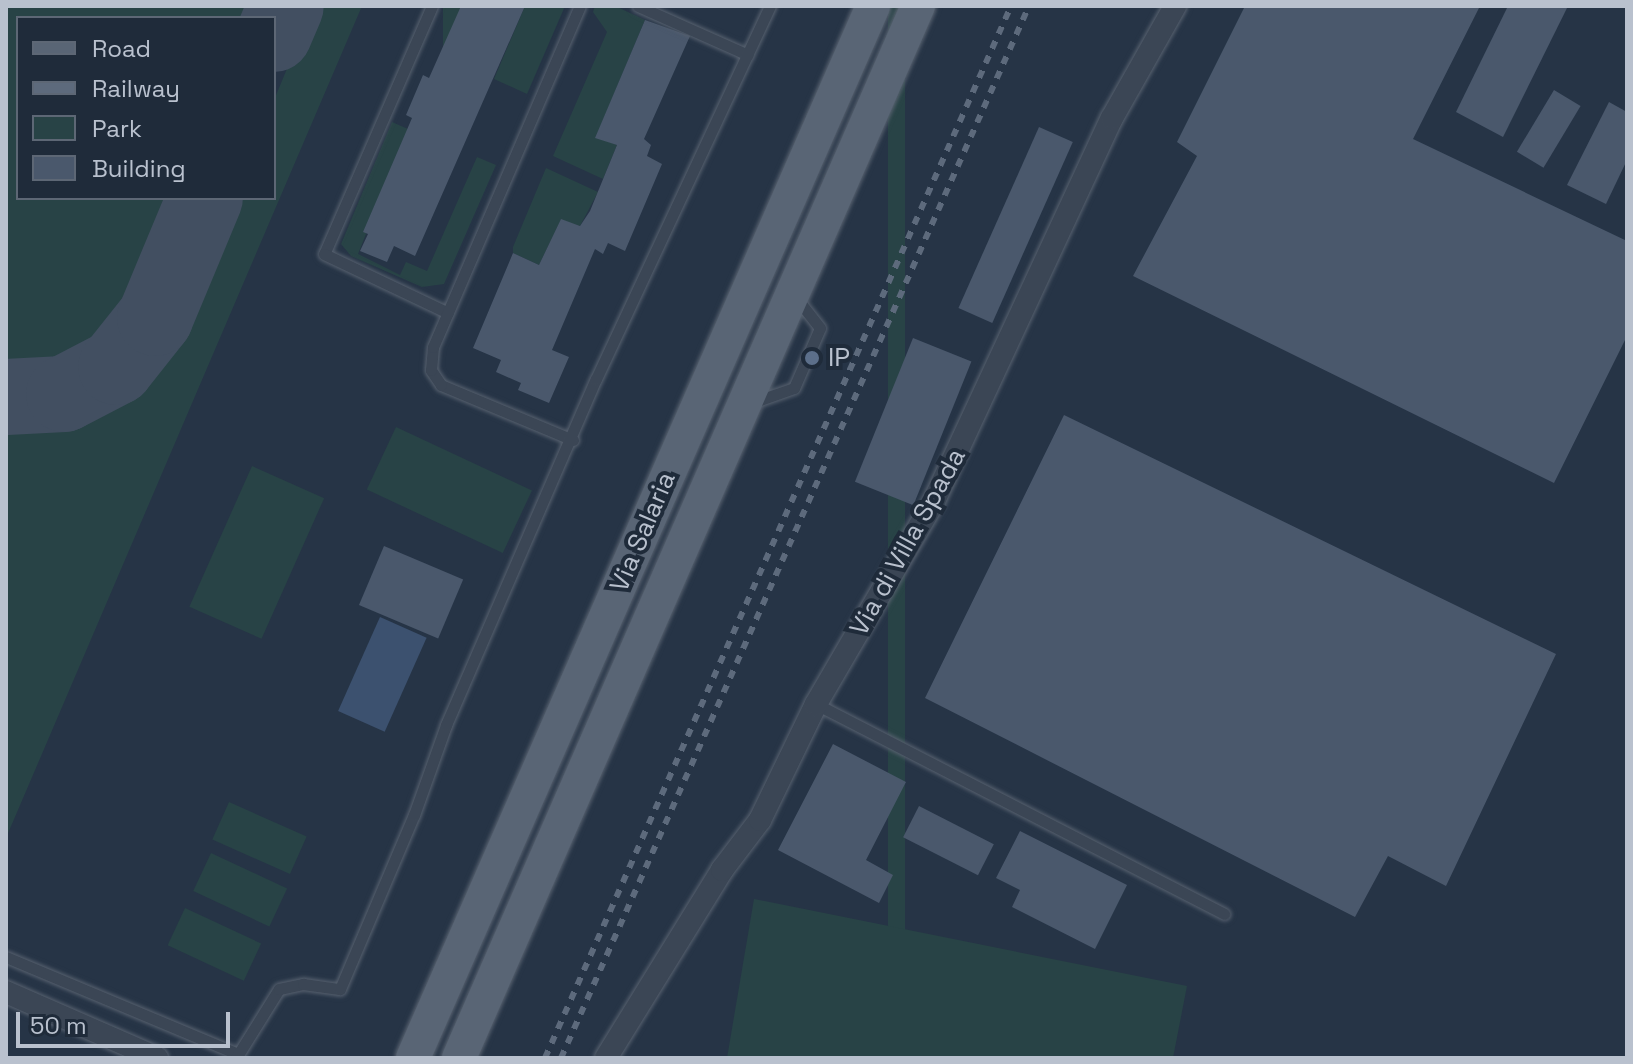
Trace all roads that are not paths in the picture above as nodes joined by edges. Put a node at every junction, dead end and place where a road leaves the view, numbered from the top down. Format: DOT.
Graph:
graph roads {
  1 [pos="432,6"];
  2 [pos="580,6"];
  3 [pos="638,6"];
  4 [pos="770,6"];
  5 [pos="873,6"];
  6 [pos="918,6"];
  7 [pos="1175,6"];
  8 [pos="748,55"];
  9 [pos="448,313"];
  10 [pos="573,440"];
  11 [pos="816,704"];
  12 [pos="1224,914"];
  13 [pos="6,957"];
  14 [pos="6,992"];
  15 [pos="237,1056"];
  16 [pos="157,1058"];
  17 [pos="413,1058"];
  18 [pos="459,1058"];
  19 [pos="606,1058"];
  1 -- 9 [label="lane"];
  2 -- 9 [label="lane"];
  3 -- 8 [label="lane"];
  4 -- 8 [label="lane"];
  5 -- 17 [label="main road, Via Salaria"];
  6 -- 18 [label="main road, Via Salaria"];
  7 -- 11 [label="street, Via di Villa Spada"];
  8 -- 10 [label="lane"];
  9 -- 10 [label="lane"];
  10 -- 15 [label="lane"];
  11 -- 12 [label="lane"];
  11 -- 19 [label="street, Via di Villa Spada"];
  13 -- 15 [label="lane"];
  14 -- 16 [label="street"];
}
